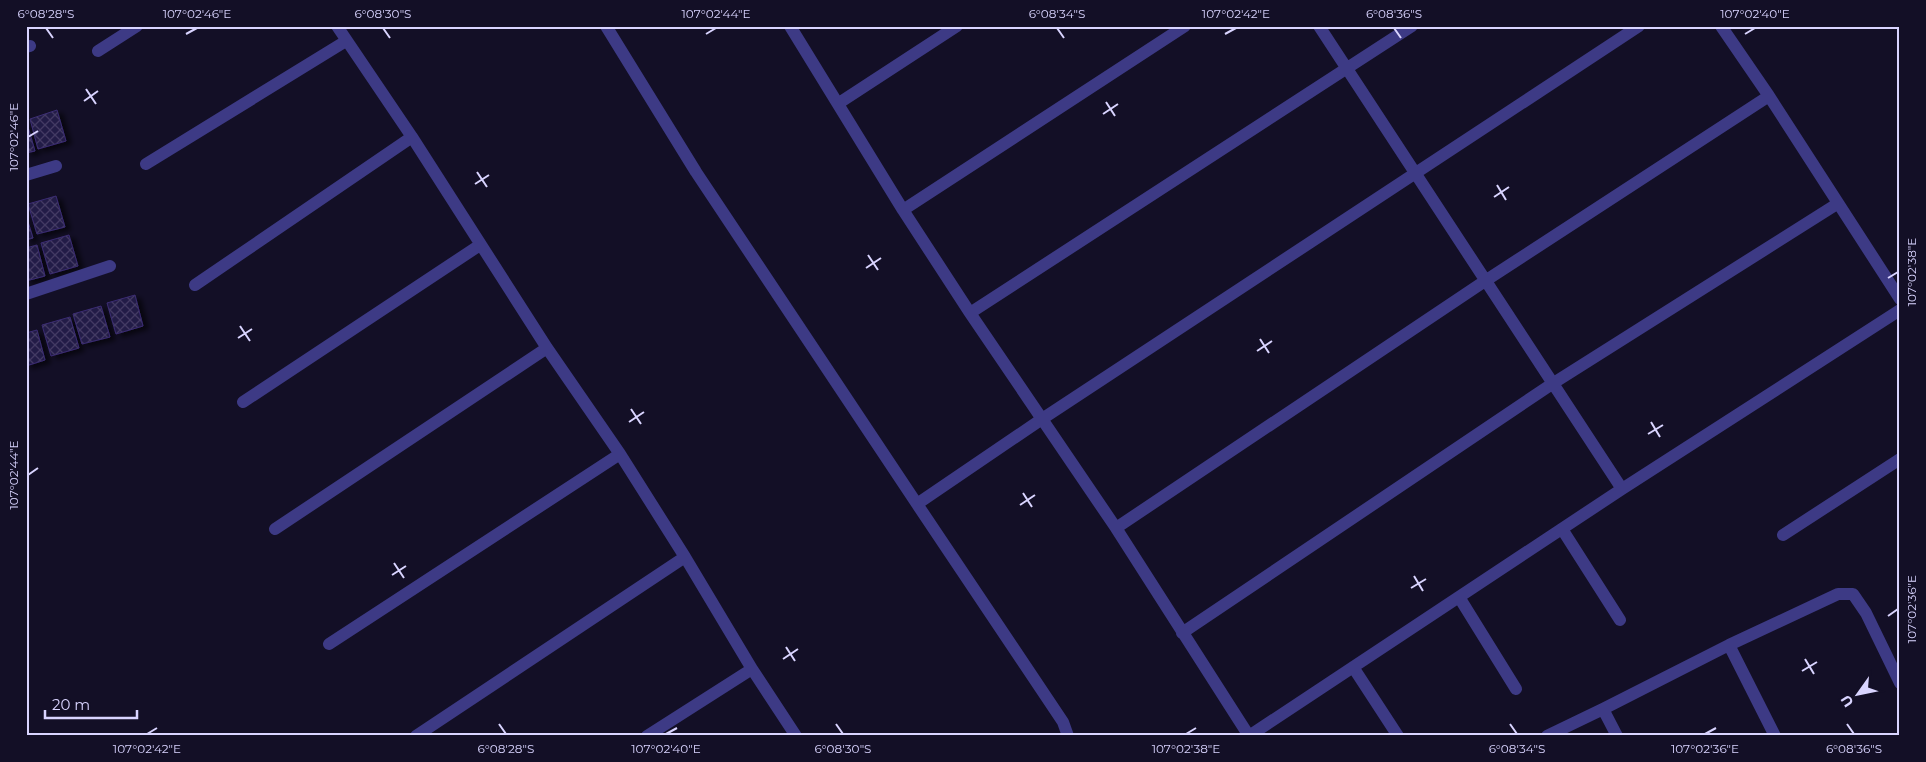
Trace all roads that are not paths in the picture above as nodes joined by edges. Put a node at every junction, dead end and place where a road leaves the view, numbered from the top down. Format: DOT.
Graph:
graph roads {
  1 [pos="137,26"];
  2 [pos="337,26"];
  3 [pos="606,26"];
  4 [pos="790,26"];
  5 [pos="957,26"];
  6 [pos="1185,26"];
  7 [pos="1320,26"];
  8 [pos="1412,26"];
  9 [pos="1639,26"];
  10 [pos="1721,26"];
  11 [pos="346,41"];
  12 [pos="98,52"];
  13 [pos="1347,69"];
  14 [pos="1769,96"];
  15 [pos="839,103"];
  16 [pos="412,137"];
  17 [pos="146,164"];
  18 [pos="56,166"];
  19 [pos="1416,172"];
  20 [pos="26,175"];
  21 [pos="1837,204"];
  22 [pos="903,210"];
  23 [pos="480,245"];
  24 [pos="110,266"];
  25 [pos="1485,281"];
  26 [pos="194,285"];
  27 [pos="26,294"];
  28 [pos="1900,299"];
  29 [pos="1900,310"];
  30 [pos="970,312"];
  31 [pos="547,348"];
  32 [pos="1552,384"];
  33 [pos="243,402"];
  34 [pos="1042,419"];
  35 [pos="620,454"];
  36 [pos="1900,459"];
  37 [pos="1622,489"];
  38 [pos="917,504"];
  39 [pos="1116,528"];
  40 [pos="1562,529"];
  41 [pos="275,530"];
  42 [pos="1783,535"];
  43 [pos="685,557"];
  44 [pos="1459,597"];
  45 [pos="1620,620"];
  46 [pos="1182,633"];
  47 [pos="329,644"];
  48 [pos="1729,645"];
  49 [pos="1353,667"];
  50 [pos="752,669"];
  51 [pos="1900,683"];
  52 [pos="1516,689"];
  53 [pos="1603,709"];
  54 [pos="416,736"];
  55 [pos="647,736"];
  56 [pos="796,736"];
  57 [pos="1068,736"];
  58 [pos="1249,736"];
  59 [pos="1398,736"];
  60 [pos="1547,736"];
  61 [pos="1616,736"];
  62 [pos="1775,736"];
  1 -- 12 [label="street"];
  2 -- 11 [label="street"];
  3 -- 38 [label="street"];
  4 -- 15 [label="street"];
  5 -- 15 [label="street"];
  6 -- 22 [label="street"];
  7 -- 13 [label="street"];
  8 -- 13 [label="street"];
  9 -- 19 [label="street"];
  10 -- 14 [label="street"];
  11 -- 16 [label="street"];
  11 -- 17 [label="street"];
  13 -- 19 [label="street"];
  13 -- 30 [label="street"];
  14 -- 21 [label="street"];
  14 -- 25 [label="street"];
  15 -- 22 [label="street"];
  16 -- 23 [label="street"];
  16 -- 26 [label="street"];
  18 -- 20 [label="street"];
  19 -- 25 [label="street"];
  19 -- 34 [label="street"];
  21 -- 28 [label="street"];
  21 -- 32 [label="street"];
  22 -- 30 [label="street"];
  23 -- 31 [label="street"];
  23 -- 33 [label="street"];
  24 -- 27 [label="street"];
  25 -- 32 [label="street"];
  25 -- 39 [label="street"];
  29 -- 37 [label="street"];
  30 -- 34 [label="street"];
  31 -- 35 [label="street"];
  31 -- 41 [label="street"];
  32 -- 37 [label="street"];
  32 -- 46 [label="street"];
  34 -- 38 [label="street"];
  34 -- 39 [label="street"];
  35 -- 43 [label="street"];
  35 -- 47 [label="street"];
  36 -- 42 [label="street"];
  37 -- 40 [label="street"];
  38 -- 57 [label="street"];
  39 -- 46 [label="street"];
  40 -- 44 [label="street"];
  40 -- 45 [label="street"];
  43 -- 50 [label="street"];
  43 -- 54 [label="street"];
  44 -- 49 [label="street"];
  44 -- 52 [label="street"];
  46 -- 58 [label="street"];
  48 -- 51 [label="street"];
  48 -- 53 [label="street"];
  48 -- 62 [label="street"];
  49 -- 58 [label="street"];
  49 -- 59 [label="street"];
  50 -- 55 [label="street"];
  50 -- 56 [label="street"];
  53 -- 60 [label="street"];
  53 -- 61 [label="street"];
}
